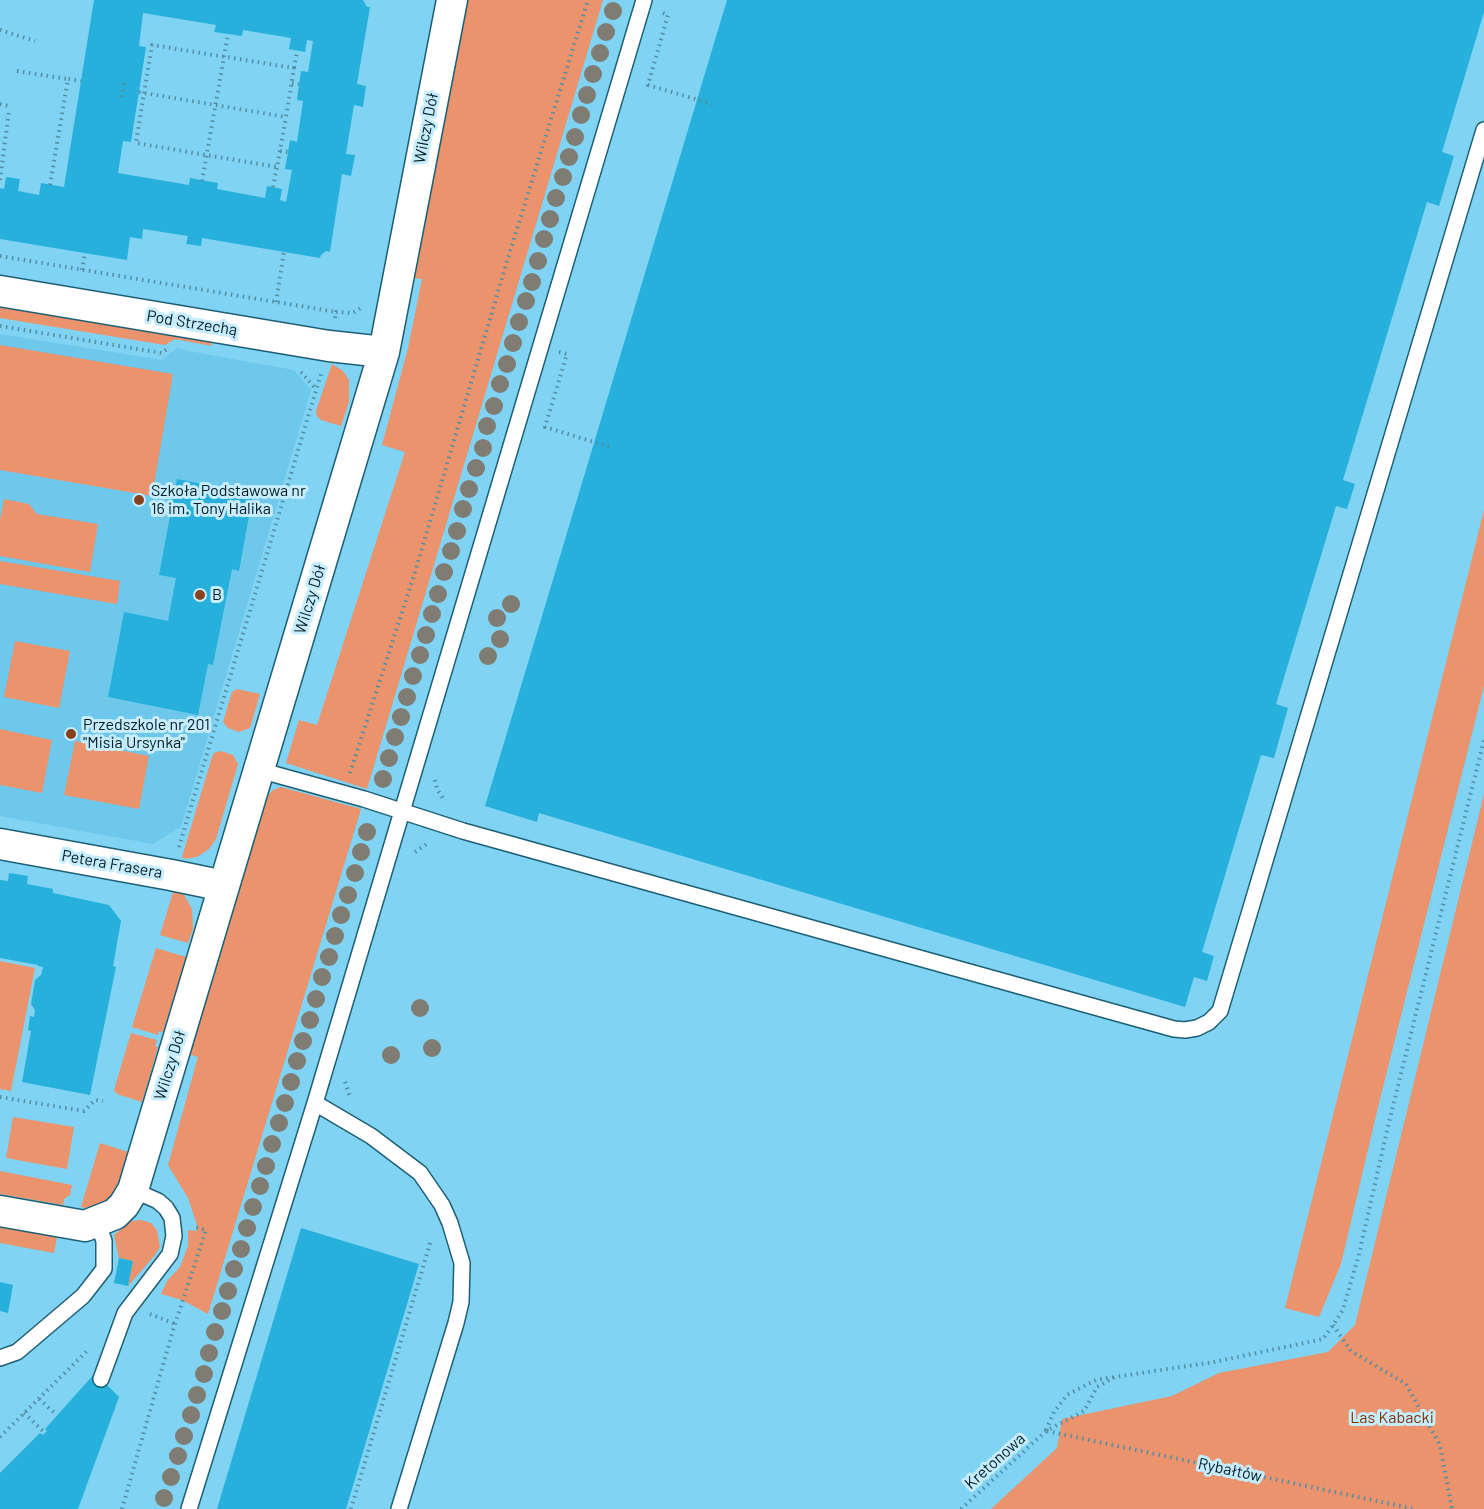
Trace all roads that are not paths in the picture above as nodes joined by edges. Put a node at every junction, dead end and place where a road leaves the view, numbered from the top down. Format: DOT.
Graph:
graph roads {
  1 [pos="452,0"];
  2 [pos="644,0"];
  3 [pos="1484,130"];
  4 [pos="0,291"];
  5 [pos="384,352"];
  6 [pos="259,770"];
  7 [pos="403,811"];
  8 [pos="0,844"];
  9 [pos="224,886"];
  10 [pos="315,1103"];
  11 [pos="133,1190"];
  12 [pos="0,1210"];
  13 [pos="97,1221"];
  14 [pos="0,1358"];
  15 [pos="101,1379"];
  16 [pos="189,1509"];
  17 [pos="399,1509"];
  1 -- 5 [label="street, Wilczy Dół"];
  2 -- 7 [label="lane"];
  3 -- 7 [label="lane"];
  4 -- 5 [label="street, Pod Strzechą"];
  5 -- 6 [label="street, Wilczy Dół"];
  6 -- 7 [label="lane"];
  6 -- 9 [label="street, Wilczy Dół"];
  7 -- 10 [label="lane"];
  8 -- 9 [label="street, Petera Frasera"];
  9 -- 11 [label="street, Wilczy Dół"];
  10 -- 16 [label="lane"];
  10 -- 17 [label="lane"];
  11 -- 13 [label="street"];
  11 -- 15 [label="lane"];
  12 -- 13 [label="street"];
  13 -- 14 [label="lane"];
}
